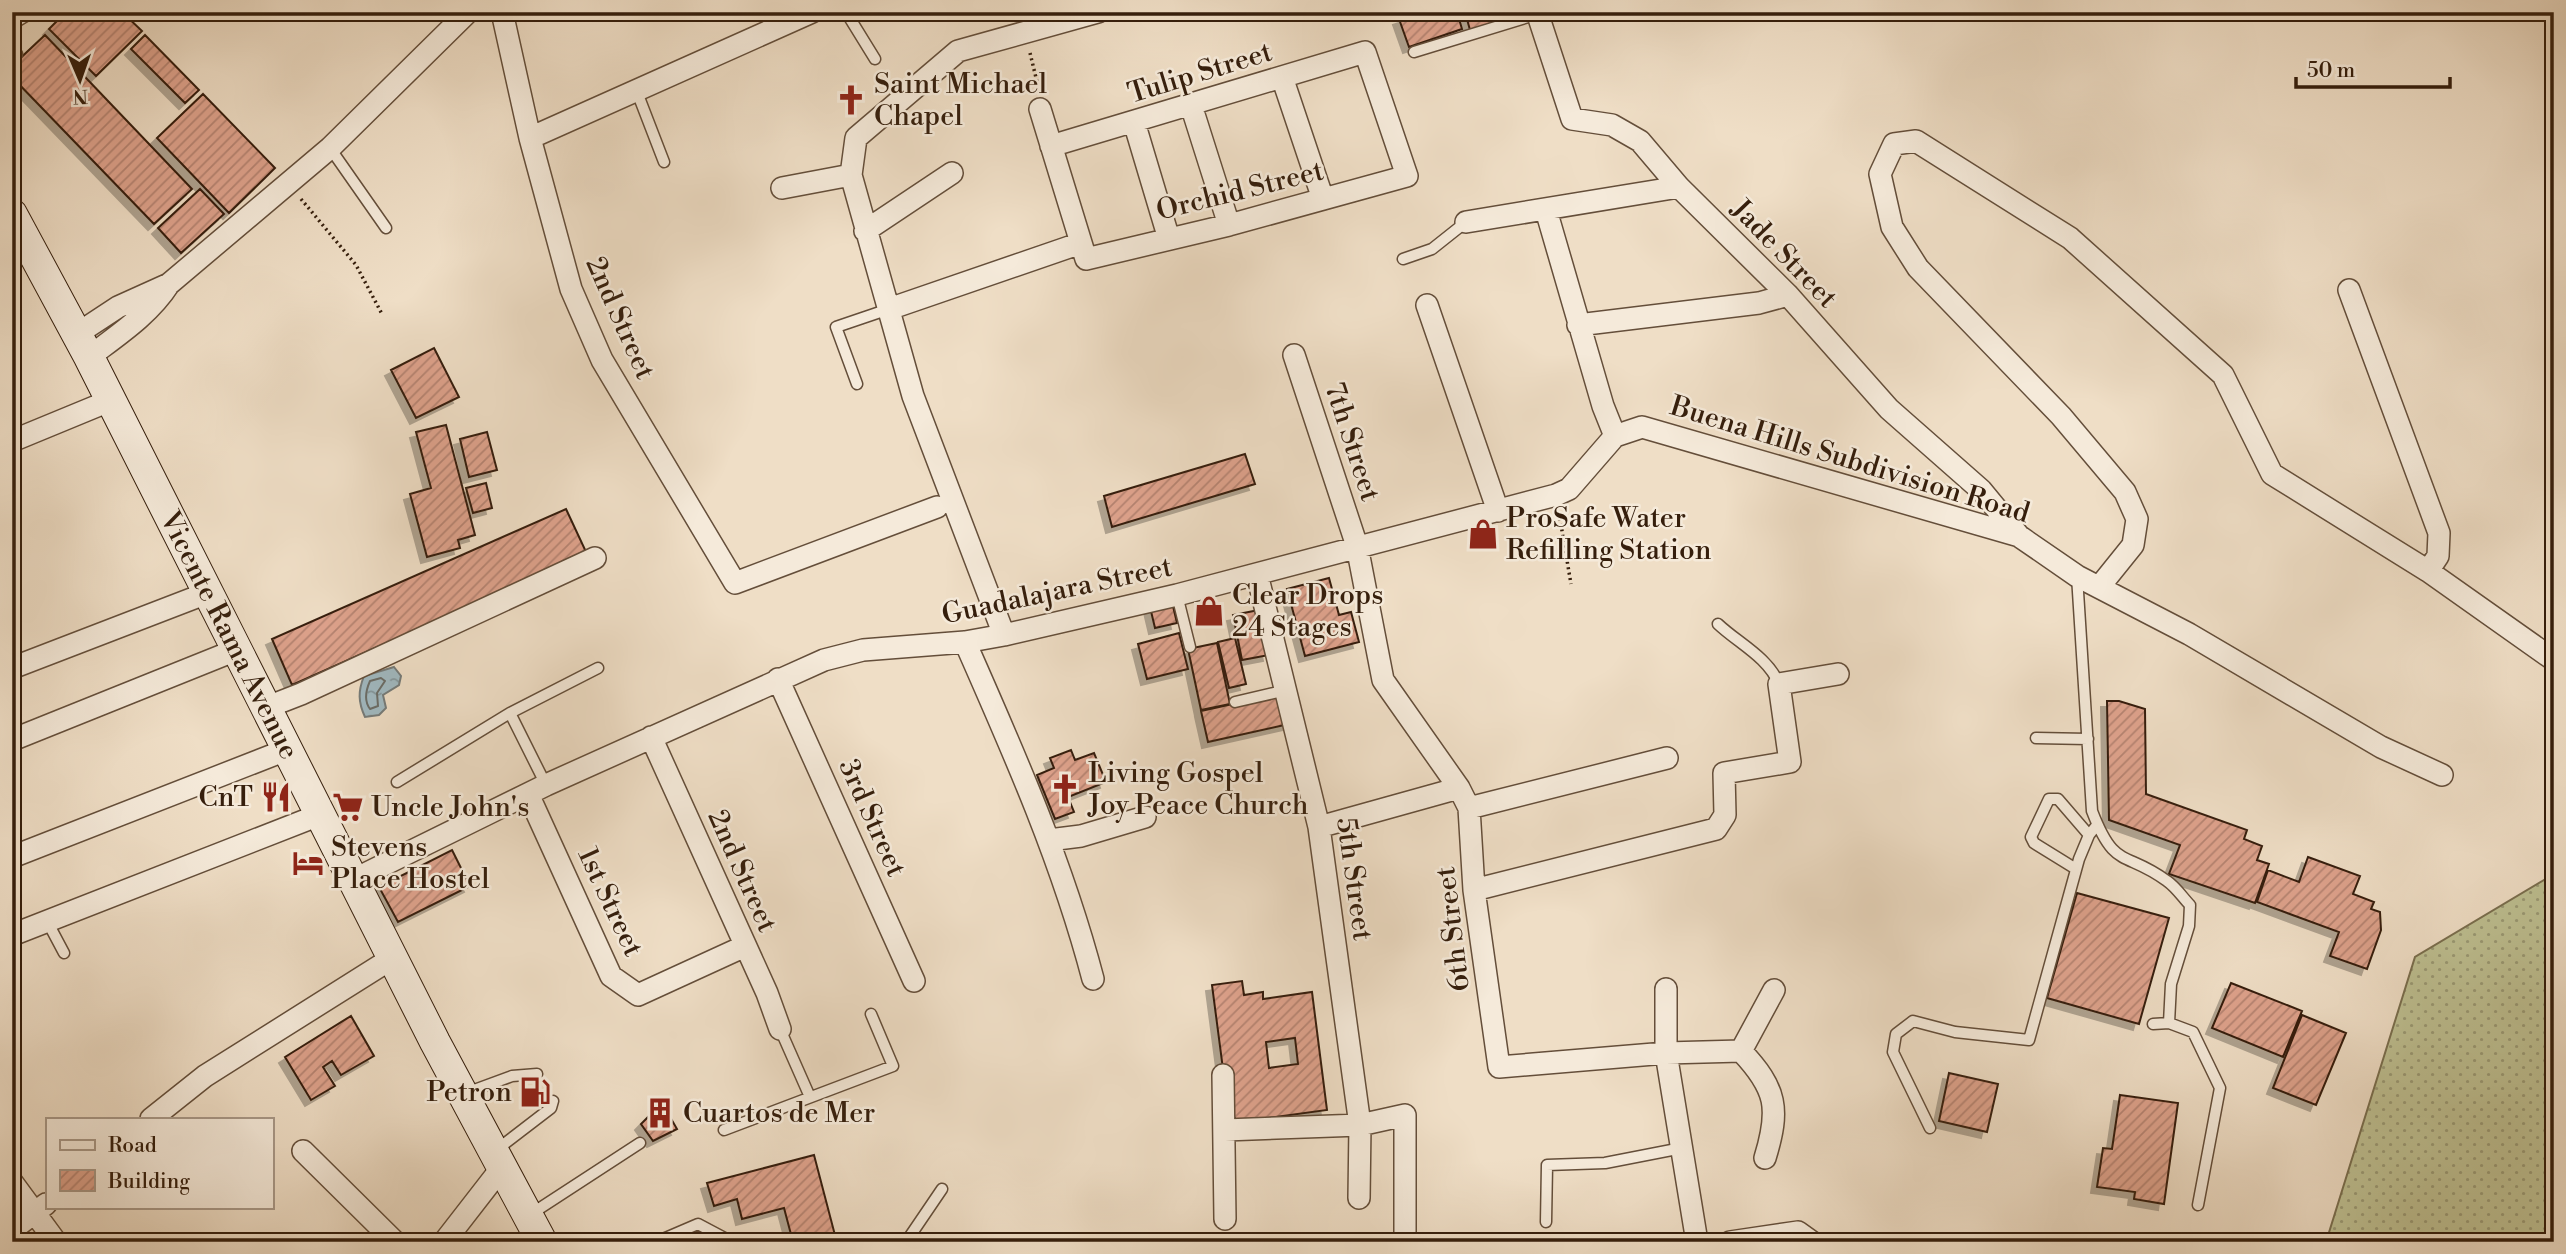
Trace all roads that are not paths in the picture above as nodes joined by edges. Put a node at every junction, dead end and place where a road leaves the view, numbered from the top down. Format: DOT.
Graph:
graph roads {
  1 [pos="22,12"];
  2 [pos="468,12"];
  3 [pos="502,12"];
  4 [pos="812,12"];
  5 [pos="846,12"];
  6 [pos="1098,12"];
  7 [pos="1540,13"];
  8 [pos="12,18"];
  9 [pos="1414,52"];
  10 [pos="875,59"];
  11 [pos="1282,77"];
  12 [pos="636,92"];
  13 [pos="1191,105"];
  14 [pos="1040,109"];
  15 [pos="1134,122"];
  16 [pos="530,138"];
  17 [pos="1051,146"];
  18 [pos="330,148"];
  19 [pos="664,162"];
  20 [pos="952,173"];
  21 [pos="851,174"];
  22 [pos="1407,176"];
  23 [pos="1679,187"];
  24 [pos="782,188"];
  25 [pos="1323,199"];
  26 [pos="1546,211"];
  27 [pos="12,214"];
  28 [pos="1466,222"];
  29 [pos="1229,225"];
  30 [pos="386,228"];
  31 [pos="864,231"];
  32 [pos="1169,239"];
  33 [pos="1084,251"];
  34 [pos="1403,259"];
  35 [pos="2349,290"];
  36 [pos="1788,295"];
  37 [pos="1427,305"];
  38 [pos="889,309"];
  39 [pos="1578,325"];
  40 [pos="83,345"];
  41 [pos="1294,355"];
  42 [pos="857,384"];
  43 [pos="109,401"];
  44 [pos="1615,436"];
  45 [pos="12,441"];
  46 [pos="937,507"];
  47 [pos="1498,511"];
  48 [pos="2019,536"];
  49 [pos="1357,546"];
  50 [pos="595,558"];
  51 [pos="2428,570"];
  52 [pos="1258,574"];
  53 [pos="2077,576"];
  54 [pos="2100,586"];
  55 [pos="207,593"];
  56 [pos="1177,596"];
  57 [pos="1718,624"];
  58 [pos="1004,635"];
  59 [pos="965,642"];
  60 [pos="1190,647"];
  61 [pos="236,650"];
  62 [pos="2554,660"];
  63 [pos="12,668"];
  64 [pos="598,668"];
  65 [pos="1838,674"];
  66 [pos="778,679"];
  67 [pos="1779,684"];
  68 [pos="1287,689"];
  69 [pos="1235,702"];
  70 [pos="265,708"];
  71 [pos="510,713"];
  72 [pos="651,737"];
  73 [pos="2036,738"];
  74 [pos="2088,739"];
  75 [pos="12,740"];
  76 [pos="286,750"];
  77 [pos="1667,758"];
  78 [pos="2442,775"];
  79 [pos="397,782"];
  80 [pos="1459,788"];
  81 [pos="537,790"];
  82 [pos="1469,808"];
  83 [pos="319,815"];
  84 [pos="1145,817"];
  85 [pos="2097,825"];
  86 [pos="1319,827"];
  87 [pos="2089,835"];
  88 [pos="1049,840"];
  89 [pos="12,857"];
  90 [pos="2076,869"];
  91 [pos="353,880"];
  92 [pos="1474,890"];
  93 [pos="47,921"];
  94 [pos="12,935"];
  95 [pos="745,946"];
  96 [pos="64,953"];
  97 [pos="394,957"];
  98 [pos="1093,979"];
  99 [pos="914,981"];
  100 [pos="1666,989"];
  101 [pos="1774,990"];
  102 [pos="871,1014"];
  103 [pos="2169,1023"];
  104 [pos="2153,1024"];
  105 [pos="780,1029"];
  106 [pos="1741,1051"];
  107 [pos="1666,1053"];
  108 [pos="537,1074"];
  109 [pos="1223,1075"];
  110 [pos="464,1094"];
  111 [pos="810,1097"];
  112 [pos="553,1101"];
  113 [pos="151,1118"];
  114 [pos="1360,1125"];
  115 [pos="1930,1128"];
  116 [pos="724,1130"];
  117 [pos="1225,1130"];
  118 [pos="640,1143"];
  119 [pos="1682,1148"];
  120 [pos="303,1151"];
  121 [pos="1765,1158"];
  122 [pos="499,1159"];
  123 [pos="12,1182"];
  124 [pos="942,1189"];
  125 [pos="1359,1198"];
  126 [pos="2198,1205"];
  127 [pos="42,1207"];
  128 [pos="528,1215"];
  129 [pos="1225,1219"];
  130 [pos="1546,1222"];
  131 [pos="12,1230"];
  132 [pos="1403,1241"];
  133 [pos="56,1242"];
  134 [pos="395,1242"];
  135 [pos="444,1242"];
  136 [pos="542,1242"];
  137 [pos="656,1242"];
  138 [pos="733,1242"];
  139 [pos="906,1242"];
  140 [pos="1697,1242"];
  141 [pos="1730,1242"];
  142 [pos="1812,1242"];
  1 -- 8 [label="street"];
  2 -- 18 [label="street"];
  3 -- 16 [label="street, 2nd Street"];
  4 -- 12 [label="street"];
  5 -- 10 [label="lane"];
  6 -- 21 [label="street"];
  7 -- 9 [label="lane"];
  7 -- 23 [label="street, Jade Street"];
  11 -- 13 [label="street, Tulip Street"];
  11 -- 22 [label="street, Tulip Street"];
  11 -- 25 [label="street"];
  12 -- 16 [label="street"];
  12 -- 19 [label="lane"];
  13 -- 15 [label="street, Tulip Street"];
  13 -- 29 [label="street"];
  14 -- 17 [label="street"];
  15 -- 17 [label="street, Tulip Street"];
  15 -- 32 [label="street"];
  16 -- 46 [label="street, 2nd Street"];
  17 -- 33 [label="street"];
  18 -- 30 [label="lane"];
  18 -- 40 [label="street"];
  20 -- 31 [label="street"];
  21 -- 24 [label="street"];
  21 -- 31 [label="street"];
  22 -- 25 [label="street, Orchid Street"];
  23 -- 26 [label="street"];
  23 -- 36 [label="street, Jade Street"];
  25 -- 29 [label="street, Orchid Street"];
  26 -- 28 [label="street"];
  26 -- 39 [label="street"];
  27 -- 40 [label="main road, Vicente Rama Avenue"];
  28 -- 34 [label="lane"];
  29 -- 32 [label="street, Orchid Street"];
  31 -- 38 [label="street"];
  32 -- 33 [label="street, Orchid Street"];
  33 -- 38 [label="street, Orchid Street"];
  35 -- 51 [label="street"];
  36 -- 39 [label="street"];
  36 -- 48 [label="street, Jade Street"];
  37 -- 47 [label="street"];
  38 -- 42 [label="lane"];
  38 -- 58 [label="street"];
  39 -- 44 [label="street"];
  40 -- 43 [label="main road, Vicente Rama Avenue"];
  41 -- 49 [label="street, 7th Street"];
  43 -- 45 [label="street"];
  43 -- 55 [label="main road, Vicente Rama Avenue"];
  44 -- 47 [label="street, Guadalajara Street"];
  44 -- 48 [label="street, Buena Hills Subdivision Road"];
  47 -- 49 [label="street, Guadalajara Street"];
  48 -- 53 [label="street, Buena Hills Subdivision Road"];
  49 -- 52 [label="street, Guadalajara Street"];
  49 -- 80 [label="street, 6th Street"];
  50 -- 70 [label="street"];
  51 -- 54 [label="street"];
  51 -- 62 [label="street"];
  52 -- 56 [label="street, Guadalajara Street"];
  52 -- 68 [label="street, 5th Street"];
  53 -- 54 [label="street, Buena Hills Subdivision Road"];
  53 -- 74 [label="lane"];
  54 -- 78 [label="street, Buena Hills Subdivision Road"];
  55 -- 61 [label="main road, Vicente Rama Avenue"];
  55 -- 63 [label="street"];
  56 -- 58 [label="street, Guadalajara Street"];
  56 -- 60 [label="lane"];
  57 -- 67 [label="lane"];
  58 -- 59 [label="street, Guadalajara Street"];
  59 -- 66 [label="street, Guadalajara Street"];
  59 -- 88 [label="street"];
  61 -- 70 [label="main road, Vicente Rama Avenue"];
  61 -- 75 [label="street"];
  64 -- 71 [label="lane"];
  65 -- 67 [label="street"];
  66 -- 72 [label="street, Guadalajara Street"];
  66 -- 99 [label="street, 3rd Street"];
  67 -- 92 [label="street"];
  68 -- 69 [label="lane"];
  68 -- 86 [label="street, 5th Street"];
  70 -- 76 [label="main road, Vicente Rama Avenue"];
  71 -- 79 [label="lane"];
  71 -- 81 [label="lane"];
  72 -- 81 [label="street, Guadalajara Street"];
  72 -- 95 [label="street, 2nd Street"];
  73 -- 74 [label="lane"];
  74 -- 85 [label="lane"];
  76 -- 83 [label="main road, Vicente Rama Avenue"];
  76 -- 89 [label="street"];
  77 -- 82 [label="street"];
  80 -- 82 [label="street, 6th Street"];
  80 -- 86 [label="street"];
  81 -- 91 [label="street, Guadalajara Street"];
  81 -- 95 [label="street, 1st Street"];
  82 -- 92 [label="street, 6th Street"];
  83 -- 91 [label="main road, Vicente Rama Avenue"];
  83 -- 93 [label="street"];
  84 -- 88 [label="street"];
  85 -- 87 [label="lane"];
  85 -- 103 [label="lane"];
  86 -- 114 [label="street, 5th Street"];
  87 -- 90 [label="lane"];
  87 -- 90 [label="lane"];
  88 -- 98 [label="street"];
  90 -- 115 [label="lane"];
  91 -- 97 [label="main road, Vicente Rama Avenue"];
  92 -- 107 [label="street, 6th Street"];
  93 -- 94 [label="street"];
  93 -- 96 [label="lane"];
  95 -- 105 [label="street, 2nd Street"];
  97 -- 110 [label="main road, Vicente Rama Avenue"];
  97 -- 113 [label="street"];
  100 -- 107 [label="street"];
  101 -- 106 [label="street"];
  102 -- 111 [label="lane"];
  103 -- 104 [label="lane"];
  103 -- 126 [label="lane"];
  105 -- 111 [label="lane"];
  106 -- 107 [label="street, 6th Street"];
  106 -- 121 [label="street"];
  107 -- 119 [label="street"];
  108 -- 110 [label="lane"];
  109 -- 117 [label="street"];
  110 -- 122 [label="main road, Vicente Rama Avenue"];
  111 -- 116 [label="lane"];
  112 -- 122 [label="lane"];
  114 -- 117 [label="street"];
  114 -- 125 [label="street, 5th Street"];
  114 -- 132 [label="street"];
  117 -- 129 [label="street"];
  118 -- 128 [label="lane"];
  119 -- 130 [label="lane"];
  119 -- 140 [label="street"];
  120 -- 134 [label="street"];
  122 -- 128 [label="main road, Vicente Rama Avenue"];
  122 -- 135 [label="street"];
  123 -- 127 [label="street"];
  124 -- 139 [label="lane"];
  127 -- 131 [label="street"];
  127 -- 133 [label="street"];
  128 -- 136 [label="main road, Vicente Rama Avenue"];
  137 -- 138 [label="lane"];
  141 -- 142 [label="street"];
}
